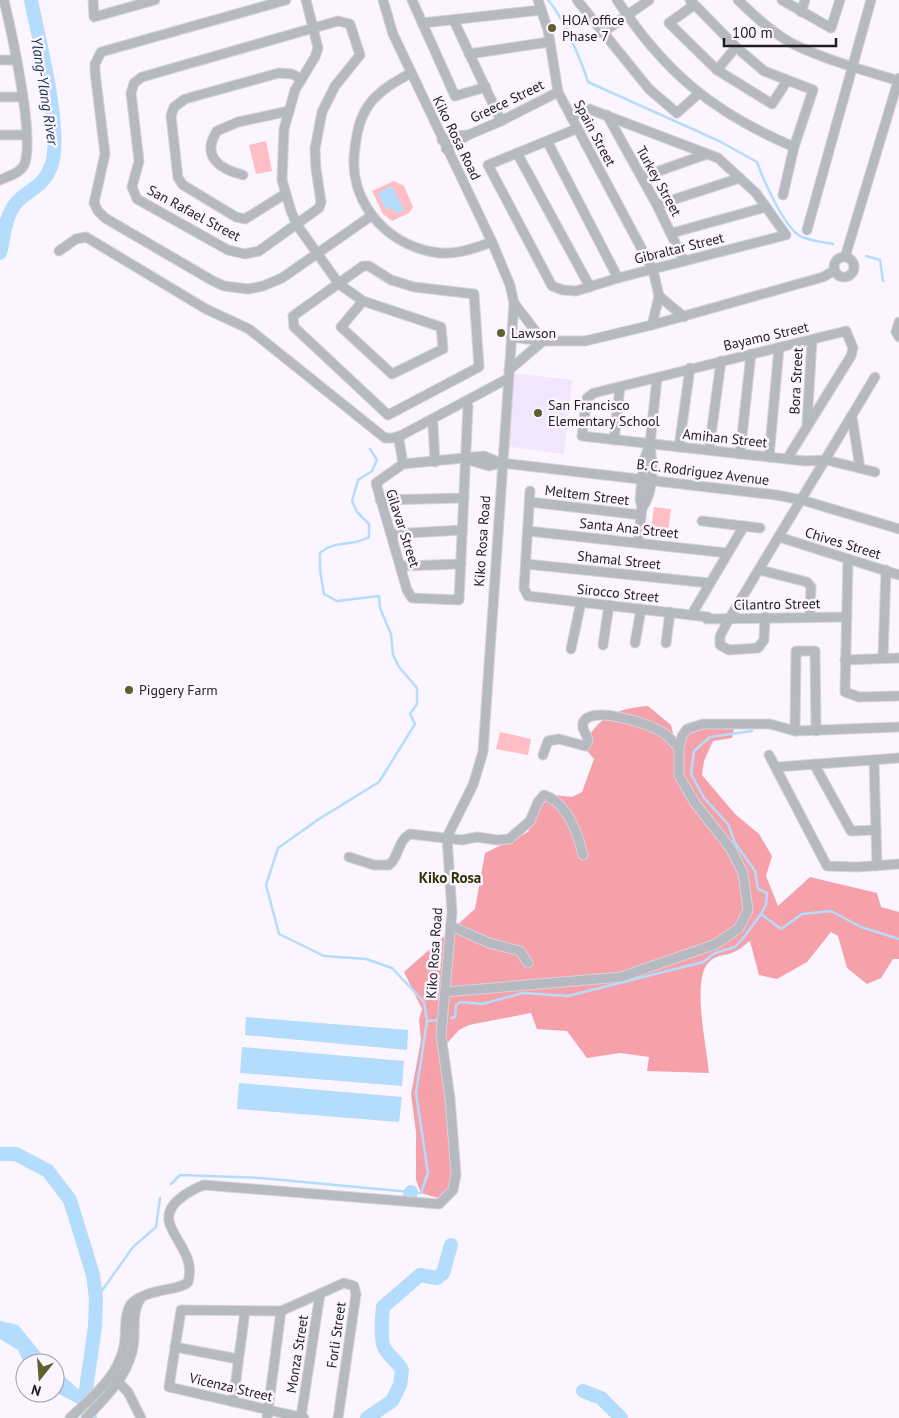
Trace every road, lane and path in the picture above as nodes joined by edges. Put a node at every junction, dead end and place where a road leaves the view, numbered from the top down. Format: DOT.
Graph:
graph roads {
  1 [pos="4,0"];
  2 [pos="93,0"];
  3 [pos="155,0"];
  4 [pos="286,0"];
  5 [pos="306,0"];
  6 [pos="383,0"];
  7 [pos="412,0"];
  8 [pos="538,0"];
  9 [pos="577,0"];
  10 [pos="617,0"];
  11 [pos="649,0"];
  12 [pos="738,0"];
  13 [pos="782,0"];
  14 [pos="805,0"];
  15 [pos="840,0"];
  16 [pos="871,0"];
  17 [pos="692,3"];
  18 [pos="128,4"];
  19 [pos="541,10"];
  20 [pos="801,12"];
  21 [pos="627,14"];
  22 [pos="4,20"];
  23 [pos="454,22"];
  24 [pos="422,23"];
  25 [pos="314,28"];
  26 [pos="602,33"];
  27 [pos="549,42"];
  28 [pos="736,48"];
  29 [pos="469,54"];
  30 [pos="0,60"];
  31 [pos="15,60"];
  32 [pos="852,67"];
  33 [pos="717,70"];
  34 [pos="410,73"];
  35 [pos="301,79"];
  36 [pos="899,80"];
  37 [pos="787,81"];
  38 [pos="486,87"];
  39 [pos="558,92"];
  40 [pos="698,94"];
  41 [pos="0,97"];
  42 [pos="22,97"];
  43 [pos="289,111"];
  44 [pos="607,115"];
  45 [pos="571,117"];
  46 [pos="502,121"];
  47 [pos="576,129"];
  48 [pos="0,135"];
  49 [pos="26,135"];
  50 [pos="468,135"];
  51 [pos="442,140"];
  52 [pos="547,141"];
  53 [pos="794,147"];
  54 [pos="446,149"];
  55 [pos="517,153"];
  56 [pos="707,154"];
  57 [pos="0,175"];
  58 [pos="11,175"];
  59 [pos="243,175"];
  60 [pos="642,177"];
  61 [pos="740,178"];
  62 [pos="0,180"];
  63 [pos="285,194"];
  64 [pos="783,195"];
  65 [pos="657,205"];
  66 [pos="766,207"];
  67 [pos="371,216"];
  68 [pos="297,225"];
  69 [pos="807,230"];
  70 [pos="672,233"];
  71 [pos="492,242"];
  72 [pos="58,251"];
  73 [pos="318,254"];
  74 [pos="845,258"];
  75 [pos="684,261"];
  76 [pos="653,270"];
  77 [pos="835,270"];
  78 [pos="618,278"];
  79 [pos="339,284"];
  80 [pos="590,287"];
  81 [pos="659,296"];
  82 [pos="364,301"];
  83 [pos="514,303"];
  84 [pos="684,317"];
  85 [pos="899,322"];
  86 [pos="652,325"];
  87 [pos="511,337"];
  88 [pos="899,337"];
  89 [pos="812,340"];
  90 [pos="543,341"];
  91 [pos="779,348"];
  92 [pos="750,354"];
  93 [pos="721,361"];
  94 [pos="690,368"];
  95 [pos="508,374"];
  96 [pos="875,377"];
  97 [pos="657,378"];
  98 [pos="620,387"];
  99 [pos="468,406"];
  100 [pos="852,416"];
  101 [pos="433,424"];
  102 [pos="807,424"];
  103 [pos="582,436"];
  104 [pos="399,440"];
  105 [pos="614,440"];
  106 [pos="650,444"];
  107 [pos="679,447"];
  108 [pos="709,450"];
  109 [pos="740,454"];
  110 [pos="768,457"];
  111 [pos="466,459"];
  112 [pos="787,459"];
  113 [pos="826,460"];
  114 [pos="435,462"];
  115 [pos="501,463"];
  116 [pos="403,464"];
  117 [pos="860,468"];
  118 [pos="875,472"];
  119 [pos="646,479"];
  120 [pos="530,491"];
  121 [pos="464,498"];
  122 [pos="380,500"];
  123 [pos="802,500"];
  124 [pos="530,502"];
  125 [pos="642,512"];
  126 [pos="702,521"];
  127 [pos="744,526"];
  128 [pos="760,528"];
  129 [pos="899,529"];
  130 [pos="462,530"];
  131 [pos="528,531"];
  132 [pos="392,534"];
  133 [pos="779,538"];
  134 [pos="638,543"];
  135 [pos="727,553"];
  136 [pos="848,559"];
  137 [pos="461,564"];
  138 [pos="526,564"];
  139 [pos="402,566"];
  140 [pos="760,570"];
  141 [pos="886,570"];
  142 [pos="899,574"];
  143 [pos="709,583"];
  144 [pos="581,602"];
  145 [pos="609,605"];
  146 [pos="641,609"];
  147 [pos="670,612"];
  148 [pos="692,614"];
  149 [pos="810,617"];
  150 [pos="847,617"];
  151 [pos="708,618"];
  152 [pos="729,618"];
  153 [pos="764,618"];
  154 [pos="635,643"];
  155 [pos="666,643"];
  156 [pos="603,645"];
  157 [pos="571,649"];
  158 [pos="883,658"];
  159 [pos="899,658"];
  160 [pos="845,660"];
  161 [pos="899,696"];
  162 [pos="899,727"];
  163 [pos="816,731"];
  164 [pos="794,732"];
  165 [pos="680,748"];
  166 [pos="542,755"];
  167 [pos="769,755"];
  168 [pos="899,758"];
  169 [pos="874,760"];
  170 [pos="814,764"];
  171 [pos="777,767"];
  172 [pos="876,830"];
  173 [pos="447,837"];
  174 [pos="583,855"];
  175 [pos="349,857"];
  176 [pos="899,864"];
  177 [pos="877,866"];
  178 [pos="451,926"];
  179 [pos="528,963"];
  180 [pos="445,992"];
  181 [pos="320,1294"];
  182 [pos="181,1310"];
  183 [pos="244,1311"];
  184 [pos="281,1311"];
  185 [pos="175,1347"];
  186 [pos="238,1359"];
  187 [pos="112,1380"];
  188 [pos="232,1402"];
  189 [pos="268,1414"];
  190 [pos="73,1416"];
  191 [pos="303,1417"];
  192 [pos="86,1418"];
  193 [pos="141,1418"];
  194 [pos="338,1418"];
  1 -- 22 [label="street"];
  2 -- 18 [label="street"];
  3 -- 18 [label="street"];
  4 -- 73 [label="street"];
  5 -- 25 [label="street"];
  6 -- 34 [label="street, Kiko Rosa Road"];
  7 -- 24 [label="street"];
  8 -- 19 [label="street, Spain Street"];
  9 -- 26 [label="street"];
  10 -- 21 [label="street"];
  11 -- 21 [label="street"];
  12 -- 32 [label="street"];
  13 -- 20 [label="street"];
  14 -- 20 [label="street"];
  15 -- 20 [label="street"];
  16 -- 32 [label="street"];
  17 -- 28 [label="street"];
  17 -- 33 [label="street"];
  19 -- 23 [label="street"];
  19 -- 27 [label="street, Spain Street"];
  21 -- 26 [label="street"];
  21 -- 40 [label="street"];
  22 -- 31 [label="street"];
  23 -- 24 [label="street"];
  23 -- 29 [label="street"];
  24 -- 38 [label="street"];
  25 -- 35 [label="street"];
  25 -- 68 [label="street, San Rafael Street"];
  25 -- 68 [label="street, San Rafael Street"];
  26 -- 40 [label="street"];
  27 -- 29 [label="street"];
  27 -- 39 [label="street, Spain Street"];
  28 -- 33 [label="street"];
  28 -- 37 [label="street"];
  29 -- 38 [label="street"];
  30 -- 31 [label="street"];
  31 -- 42 [label="street"];
  32 -- 36 [label="street"];
  32 -- 69 [label="street"];
  33 -- 37 [label="street"];
  34 -- 51 [label="street, Kiko Rosa Road"];
  34 -- 67 [label="street"];
  35 -- 43 [label="street"];
  35 -- 63 [label="street"];
  36 -- 74 [label="street"];
  37 -- 53 [label="street"];
  38 -- 46 [label="street"];
  39 -- 45 [label="street, Spain Street"];
  39 -- 46 [label="street, Greece Street"];
  40 -- 53 [label="street"];
  41 -- 42 [label="street"];
  42 -- 49 [label="street"];
  43 -- 59 [label="street"];
  43 -- 63 [label="street"];
  44 -- 45 [label="street, Gibraltar Street"];
  44 -- 56 [label="street, Gibraltar Street"];
  44 -- 60 [label="street, Turkey Street"];
  45 -- 47 [label="street, Spain Street"];
  46 -- 50 [label="street, Greece Street"];
  47 -- 52 [label="street, Gibraltar Street"];
  47 -- 76 [label="street, Spain Street"];
  48 -- 49 [label="street"];
  49 -- 58 [label="street"];
  50 -- 51 [label="street, Greece Street"];
  50 -- 54 [label="street, Greece Street"];
  51 -- 54 [label="street, Kiko Rosa Road"];
  52 -- 55 [label="street, Gibraltar Street"];
  52 -- 78 [label="street"];
  53 -- 64 [label="street"];
  54 -- 71 [label="street, Kiko Rosa Road"];
  55 -- 80 [label="street"];
  55 -- 80 [label="street, Gibraltar Street"];
  56 -- 60 [label="street"];
  56 -- 61 [label="street, Gibraltar Street"];
  57 -- 58 [label="street"];
  58 -- 62 [label="street"];
  60 -- 65 [label="street, Turkey Street"];
  61 -- 65 [label="street"];
  61 -- 66 [label="street, Gibraltar Street"];
  63 -- 68 [label="street"];
  65 -- 70 [label="street, Turkey Street"];
  66 -- 70 [label="street"];
  66 -- 75 [label="street, Gibraltar Street"];
  67 -- 71 [label="street"];
  67 -- 73 [label="street"];
  68 -- 73 [label="street"];
  70 -- 75 [label="street, Turkey Street"];
  71 -- 83 [label="street, Kiko Rosa Road"];
  72 -- 95 [label="street"];
  73 -- 79 [label="street"];
  74 -- 77 [label="street"];
  74 -- 77 [label="street"];
  75 -- 76 [label="street, Gibraltar Street"];
  76 -- 78 [label="street, Gibraltar Street"];
  76 -- 81 [label="street, Spain Street"];
  77 -- 84 [label="street"];
  78 -- 80 [label="street, Gibraltar Street"];
  79 -- 79 [label="street"];
  79 -- 82 [label="street"];
  81 -- 84 [label="street"];
  81 -- 86 [label="street"];
  82 -- 82 [label="street"];
  83 -- 87 [label="street, Kiko Rosa Road"];
  83 -- 90 [label="street"];
  84 -- 86 [label="street"];
  85 -- 88 [label="street"];
  86 -- 90 [label="street"];
  87 -- 90 [label="street"];
  87 -- 95 [label="street, Kiko Rosa Road"];
  89 -- 91 [label="street, Bayamo Street"];
  89 -- 102 [label="street, Bora Street"];
  89 -- 102 [label="street, Bayamo Street"];
  90 -- 95 [label="street"];
  91 -- 92 [label="street, Bayamo Street"];
  91 -- 110 [label="street"];
  92 -- 93 [label="street, Bayamo Street"];
  92 -- 109 [label="street"];
  93 -- 94 [label="street, Bayamo Street"];
  93 -- 108 [label="street"];
  94 -- 97 [label="street, Bayamo Street"];
  94 -- 107 [label="street"];
  95 -- 115 [label="street, Kiko Rosa Road"];
  96 -- 100 [label="street"];
  97 -- 98 [label="street, Bayamo Street"];
  97 -- 106 [label="street"];
  98 -- 103 [label="street, Bayamo Street"];
  98 -- 105 [label="street"];
  99 -- 111 [label="street"];
  100 -- 113 [label="street"];
  100 -- 117 [label="street"];
  101 -- 114 [label="street"];
  102 -- 112 [label="street, Bayamo Street"];
  103 -- 105 [label="street, Amihan Street"];
  104 -- 116 [label="street"];
  105 -- 106 [label="street, Amihan Street"];
  106 -- 107 [label="street, Amihan Street"];
  106 -- 119 [label="street"];
  107 -- 108 [label="street, Amihan Street"];
  108 -- 109 [label="street, Amihan Street"];
  109 -- 110 [label="street, Amihan Street"];
  110 -- 112 [label="street, Amihan Street"];
  111 -- 114 [label="street"];
  111 -- 115 [label="street"];
  111 -- 121 [label="street"];
  112 -- 113 [label="street, Amihan Street"];
  113 -- 117 [label="street, Amihan Street"];
  113 -- 123 [label="street"];
  114 -- 116 [label="street"];
  115 -- 119 [label="street, B. C. Rodriguez Avenue"];
  115 -- 173 [label="street, Kiko Rosa Road"];
  116 -- 122 [label="street, Gilavar Street"];
  117 -- 118 [label="street, Amihan Street"];
  119 -- 123 [label="street, B. C. Rodriguez Avenue"];
  119 -- 125 [label="street"];
  120 -- 124 [label="street"];
  121 -- 122 [label="street"];
  121 -- 130 [label="street"];
  122 -- 132 [label="street, Gilavar Street"];
  123 -- 129 [label="street, B. C. Rodriguez Avenue"];
  123 -- 133 [label="street"];
  124 -- 125 [label="street, Meltem Street"];
  124 -- 131 [label="street"];
  125 -- 134 [label="street"];
  126 -- 127 [label="street"];
  127 -- 128 [label="street"];
  127 -- 135 [label="street"];
  130 -- 132 [label="street"];
  130 -- 137 [label="street"];
  131 -- 134 [label="street, Santa Ana Street"];
  131 -- 138 [label="street"];
  132 -- 139 [label="street, Gilavar Street"];
  133 -- 136 [label="street, Chives Street"];
  133 -- 140 [label="street"];
  134 -- 135 [label="street, Santa Ana Street"];
  135 -- 143 [label="street"];
  136 -- 141 [label="street, Chives Street"];
  136 -- 150 [label="street"];
  137 -- 139 [label="street"];
  137 -- 139 [label="street, Gilavar Street"];
  138 -- 143 [label="street, Shamal Street"];
  138 -- 144 [label="street, Sirocco Street"];
  140 -- 149 [label="street"];
  140 -- 152 [label="street"];
  141 -- 142 [label="street, Chives Street"];
  141 -- 158 [label="street"];
  143 -- 148 [label="street"];
  144 -- 145 [label="street, Sirocco Street"];
  144 -- 157 [label="street"];
  145 -- 146 [label="street, Sirocco Street"];
  145 -- 156 [label="street"];
  146 -- 147 [label="street, Sirocco Street"];
  146 -- 154 [label="street"];
  147 -- 148 [label="street, Sirocco Street"];
  147 -- 155 [label="street"];
  148 -- 151 [label="street, Sirocco Street"];
  149 -- 150 [label="street, Cilantro Street"];
  149 -- 153 [label="street, Cilantro Street"];
  150 -- 160 [label="street"];
  151 -- 152 [label="street, Cilantro Street"];
  152 -- 153 [label="street, Cilantro Street"];
  152 -- 153 [label="street"];
  158 -- 159 [label="street"];
  158 -- 160 [label="street"];
  160 -- 161 [label="street"];
  162 -- 163 [label="street"];
  163 -- 164 [label="street"];
  163 -- 164 [label="street"];
  164 -- 165 [label="street"];
  165 -- 166 [label="street"];
  165 -- 180 [label="street"];
  167 -- 171 [label="street"];
  168 -- 169 [label="street"];
  169 -- 170 [label="street"];
  169 -- 172 [label="street"];
  170 -- 171 [label="street"];
  170 -- 172 [label="street"];
  171 -- 177 [label="street"];
  172 -- 177 [label="street"];
  173 -- 174 [label="street"];
  173 -- 175 [label="street"];
  173 -- 178 [label="street, Kiko Rosa Road"];
  176 -- 177 [label="street"];
  178 -- 179 [label="street"];
  178 -- 180 [label="street, Kiko Rosa Road"];
  180 -- 187 [label="street, Kiko Rosa Road"];
  181 -- 184 [label="street, Forli Street"];
  181 -- 191 [label="street, Monza Street"];
  181 -- 194 [label="street, Forli Street"];
  182 -- 183 [label="street, Forli Street"];
  182 -- 185 [label="street, Vicenza Street"];
  183 -- 184 [label="street, Forli Street"];
  183 -- 186 [label="street"];
  184 -- 189 [label="street"];
  185 -- 186 [label="street"];
  185 -- 188 [label="street, Vicenza Street"];
  186 -- 188 [label="street"];
  187 -- 190 [label="street"];
  187 -- 192 [label="street"];
  187 -- 193 [label="street"];
  188 -- 189 [label="street, Vicenza Street"];
  189 -- 191 [label="street, Vicenza Street"];
}
